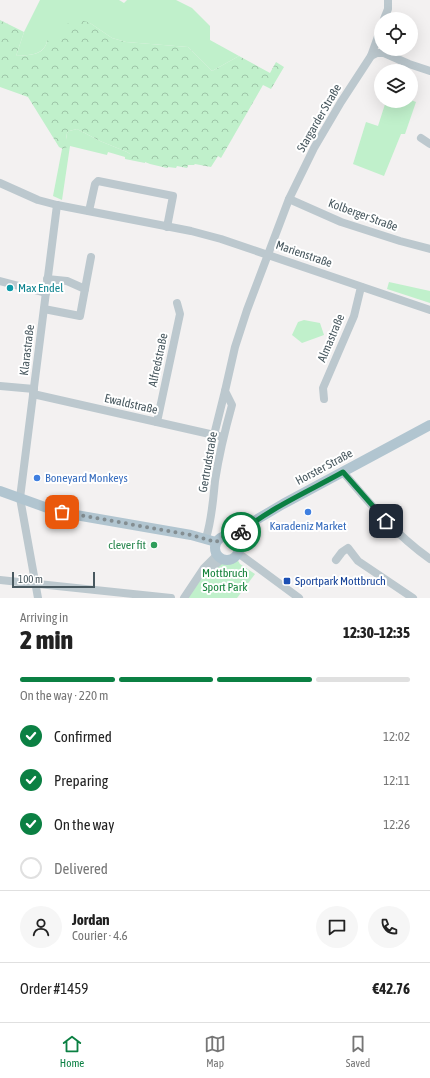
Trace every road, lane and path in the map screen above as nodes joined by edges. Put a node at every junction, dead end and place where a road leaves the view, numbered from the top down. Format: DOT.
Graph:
graph roads {
  1 [pos="388,0"];
  2 [pos="387,12"];
  3 [pos="374,48"];
  4 [pos="371,56"];
  5 [pos="430,71"];
  6 [pos="422,138"];
  7 [pos="430,144"];
  8 [pos="0,183"];
  9 [pos="289,199"];
  10 [pos="57,205"];
  11 [pos="89,211"];
  12 [pos="167,227"];
  13 [pos="430,249"];
  14 [pos="268,254"];
  15 [pos="91,257"];
  16 [pos="47,279"];
  17 [pos="0,281"];
  18 [pos="362,287"];
  19 [pos="85,289"];
  20 [pos="46,293"];
  21 [pos="177,303"];
  22 [pos="44,309"];
  23 [pos="430,310"];
  24 [pos="0,386"];
  25 [pos="224,391"];
  26 [pos="34,392"];
  27 [pos="324,399"];
  28 [pos="158,422"];
  29 [pos="430,425"];
  30 [pos="214,435"];
  31 [pos="223,437"];
  32 [pos="343,472"];
  33 [pos="0,491"];
  34 [pos="20,498"];
  35 [pos="206,538"];
  36 [pos="235,539"];
  37 [pos="216,542"];
  38 [pos="238,553"];
  39 [pos="219,557"];
  40 [pos="336,560"];
  41 [pos="430,560"];
  42 [pos="0,580"];
  43 [pos="36,584"];
  44 [pos="38,598"];
  45 [pos="171,598"];
  46 [pos="184,598"];
  47 [pos="299,598"];
  48 [pos="413,598"];
  1 -- 2 [label="street"];
  3 -- 4 [label="street, Stargarder Straße"];
  4 -- 5 [label="street"];
  4 -- 9 [label="street, Stargarder Straße"];
  6 -- 7 [label="street"];
  8 -- 10 [label="street, Marienstraße"];
  9 -- 13 [label="street, Kolberger Straße"];
  9 -- 14 [label="street, Stargarder Straße"];
  10 -- 11 [label="street, Marienstraße"];
  10 -- 16 [label="street, Klarastraße"];
  11 -- 12 [label="street, Marienstraße"];
  11 -- 12 [label="street"];
  12 -- 14 [label="street, Marienstraße"];
  14 -- 18 [label="street, Marienstraße"];
  14 -- 25 [label="street, Gertrudstraße"];
  15 -- 19 [label="street"];
  16 -- 19 [label="street"];
  16 -- 20 [label="street, Klarastraße"];
  17 -- 20 [label="street"];
  18 -- 23 [label="street, Marienstraße"];
  18 -- 27 [label="street, Almastraße"];
  19 -- 22 [label="street"];
  20 -- 22 [label="street, Klarastraße"];
  21 -- 28 [label="street, Alfredstraße"];
  22 -- 26 [label="street, Klarastraße"];
  24 -- 26 [label="street, Ewaldstraße"];
  25 -- 30 [label="street, Gertrudstraße"];
  25 -- 31 [label="street, Gertrudstraße"];
  26 -- 28 [label="street, Ewaldstraße"];
  26 -- 34 [label="street, Klarastraße"];
  28 -- 30 [label="street, Ewaldstraße"];
  29 -- 32 [label="main road, Horster Straße"];
  30 -- 31 [label="street, Ewaldstraße"];
  31 -- 35 [label="street, Gertrudstraße"];
  32 -- 36 [label="main road, Horster Straße"];
  32 -- 41 [label="street"];
  33 -- 34 [label="main road"];
  34 -- 35 [label="main road"];
  34 -- 43 [label="street, Klarastraße"];
  35 -- 37 [label="main road"];
  36 -- 37 [label="main road"];
  36 -- 38 [label="main road"];
  37 -- 39 [label="main road"];
  38 -- 39 [label="main road"];
  38 -- 47 [label="street"];
  39 -- 46 [label="street"];
  40 -- 48 [label="street"];
  42 -- 43 [label="street"];
  43 -- 44 [label="street, Klarastraße"];
  43 -- 45 [label="street"];
}
